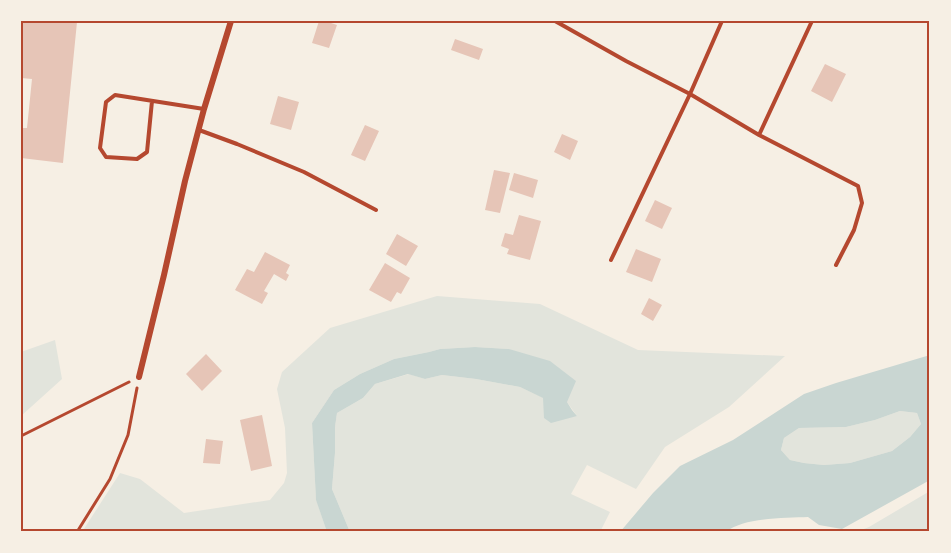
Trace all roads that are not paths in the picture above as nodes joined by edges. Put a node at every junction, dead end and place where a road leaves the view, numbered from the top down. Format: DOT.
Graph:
graph roads {
  1 [pos="231,21"];
  2 [pos="555,21"];
  3 [pos="722,21"];
  4 [pos="812,21"];
  5 [pos="690,94"];
  6 [pos="152,101"];
  7 [pos="204,110"];
  8 [pos="198,129"];
  9 [pos="759,135"];
  10 [pos="376,210"];
  11 [pos="611,260"];
  12 [pos="836,265"];
  13 [pos="139,377"];
  1 -- 7 [label="street"];
  2 -- 5 [label="lane"];
  3 -- 5 [label="lane"];
  4 -- 9 [label="lane"];
  5 -- 9 [label="lane"];
  5 -- 11 [label="lane"];
  6 -- 6 [label="lane"];
  6 -- 7 [label="lane"];
  7 -- 8 [label="street"];
  8 -- 10 [label="lane"];
  8 -- 13 [label="street"];
  9 -- 12 [label="lane"];
}
